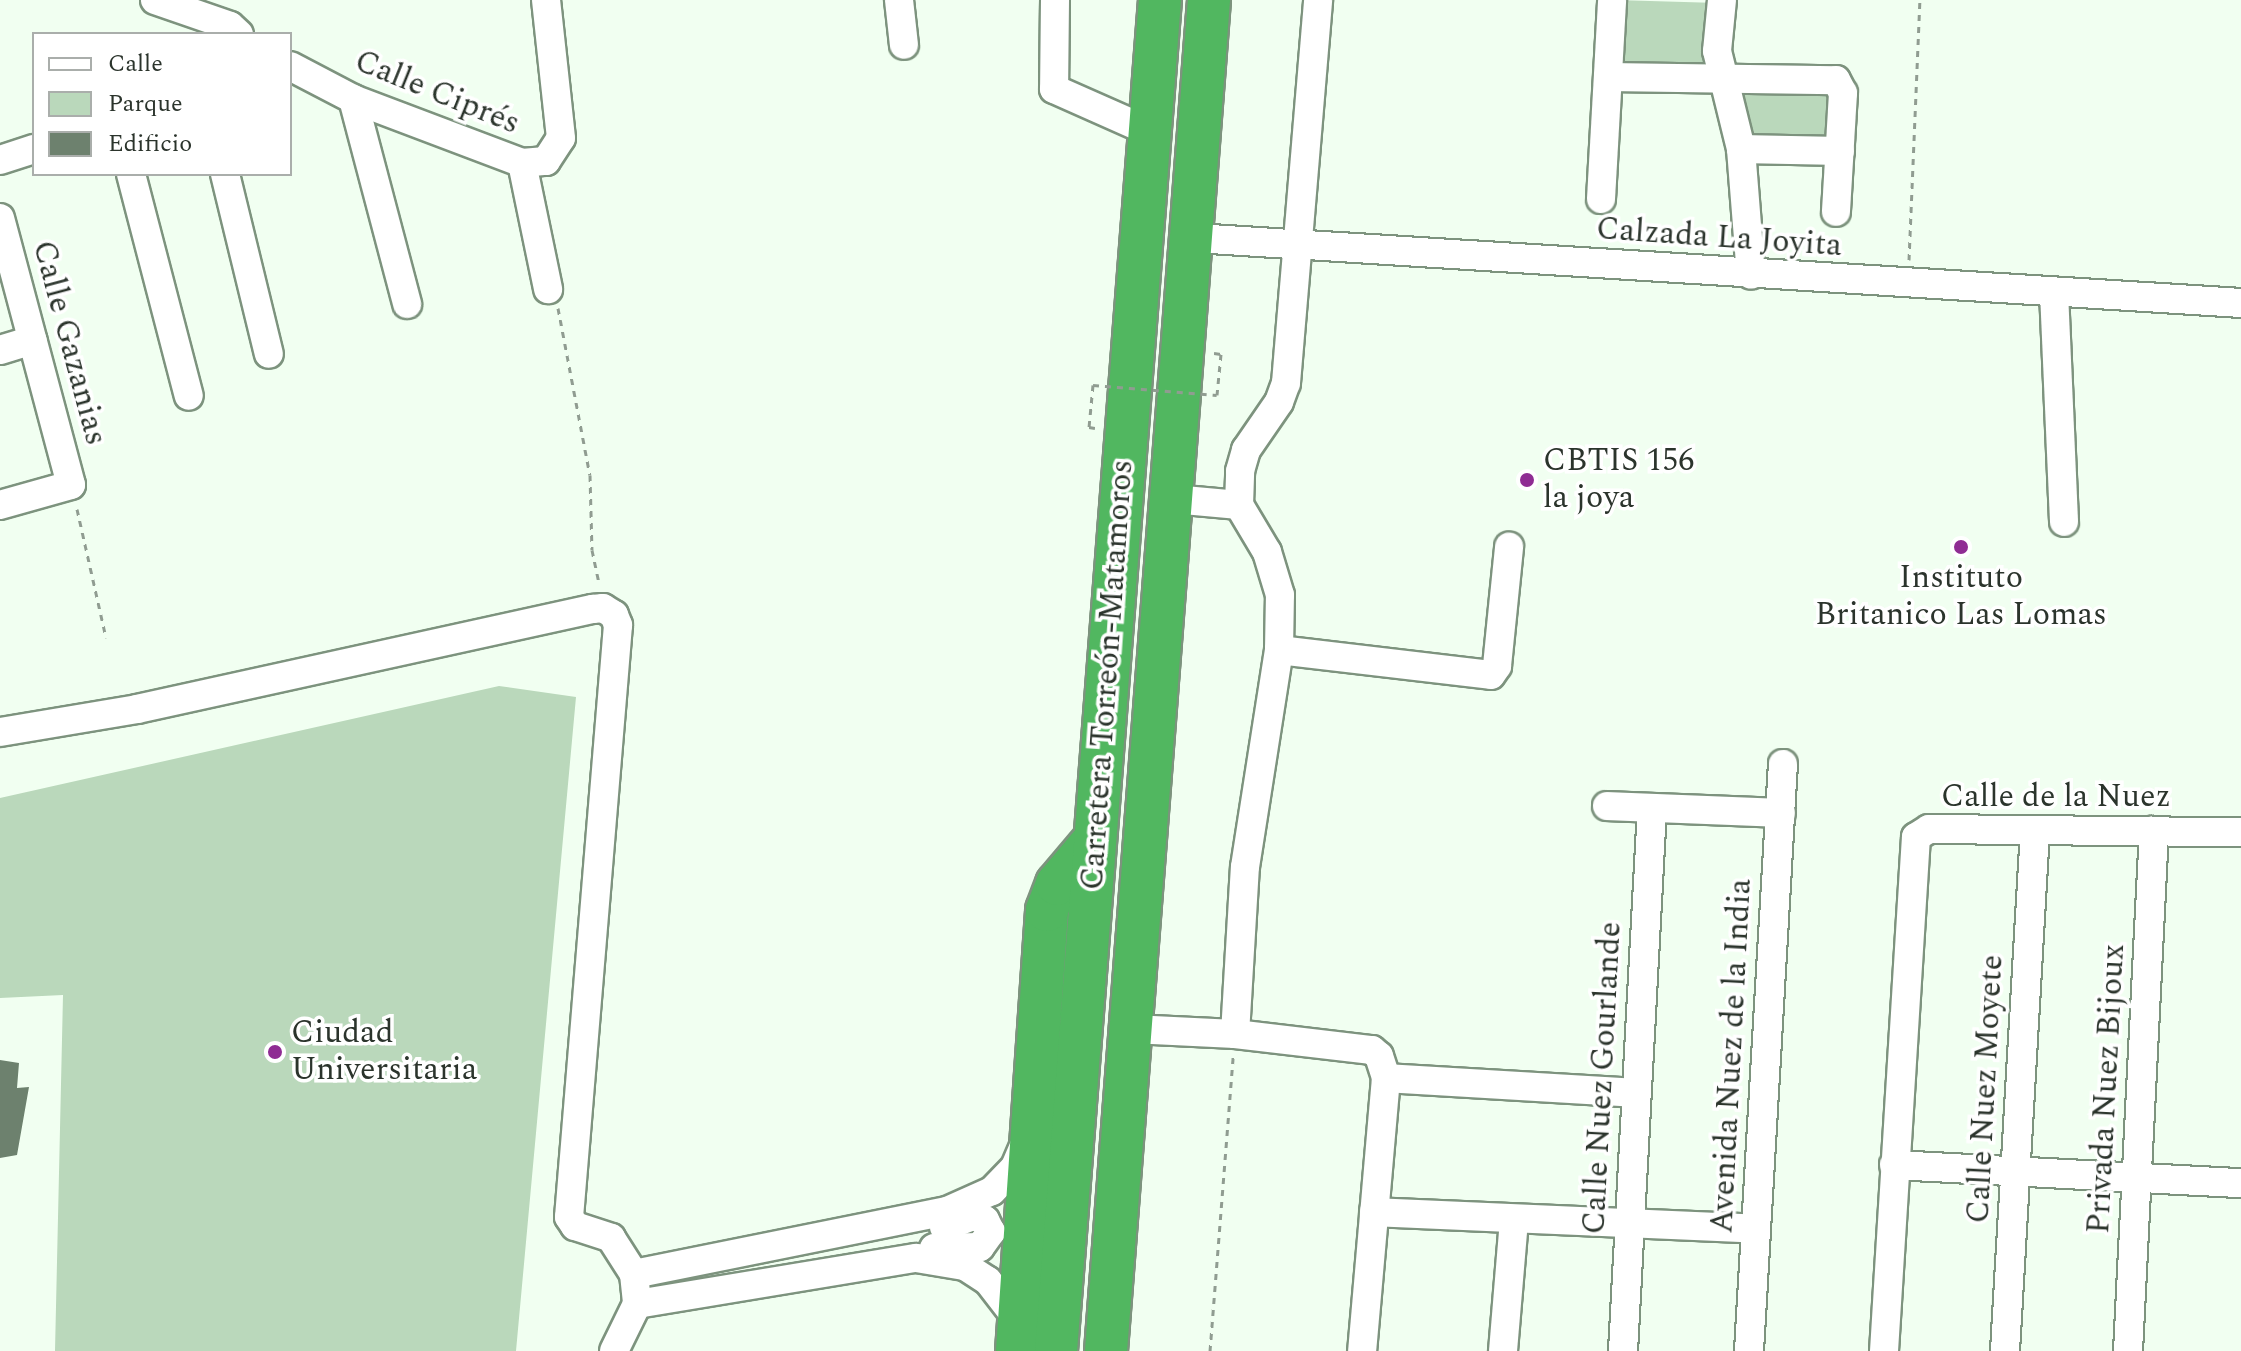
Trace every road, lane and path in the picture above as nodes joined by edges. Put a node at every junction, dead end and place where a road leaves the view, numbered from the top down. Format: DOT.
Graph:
graph roads {
  1 [pos="155,0"];
  2 [pos="546,0"];
  3 [pos="899,0"];
  4 [pos="1055,0"];
  5 [pos="1160,0"];
  6 [pos="1175,0"];
  7 [pos="1209,0"];
  8 [pos="1318,0"];
  9 [pos="1722,0"];
  10 [pos="1920,0"];
  11 [pos="1612,6"];
  12 [pos="234,24"];
  13 [pos="904,45"];
  14 [pos="292,67"];
  15 [pos="1608,77"];
  16 [pos="1724,79"];
  17 [pos="353,99"];
  18 [pos="1149,131"];
  19 [pos="1741,149"];
  20 [pos="32,150"];
  21 [pos="1840,151"];
  22 [pos="0,160"];
  23 [pos="522,163"];
  24 [pos="132,176"];
  25 [pos="225,176"];
  26 [pos="1601,199"];
  27 [pos="1836,212"];
  28 [pos="0,218"];
  29 [pos="1194,238"];
  30 [pos="1299,245"];
  31 [pos="1751,275"];
  32 [pos="1908,284"];
  33 [pos="548,289"];
  34 [pos="2054,292"];
  35 [pos="2241,303"];
  36 [pos="407,304"];
  37 [pos="33,340"];
  38 [pos="0,350"];
  39 [pos="269,354"];
  40 [pos="1093,385"];
  41 [pos="1217,395"];
  42 [pos="189,396"];
  43 [pos="71,485"];
  44 [pos="1173,499"];
  45 [pos="0,505"];
  46 [pos="1239,505"];
  47 [pos="2064,522"];
  48 [pos="1509,547"];
  49 [pos="603,608"];
  50 [pos="106,638"];
  51 [pos="1279,650"];
  52 [pos="0,732"];
  53 [pos="1783,764"];
  54 [pos="1607,806"];
  55 [pos="1652,808"];
  56 [pos="1781,813"];
  57 [pos="2035,830"];
  58 [pos="2154,831"];
  59 [pos="2241,832"];
  60 [pos="1095,839"];
  61 [pos="1132,1029"];
  62 [pos="1235,1034"];
  63 [pos="1383,1067"];
  64 [pos="1637,1093"];
  65 [pos="1032,1129"];
  66 [pos="1894,1165"];
  67 [pos="2015,1172"];
  68 [pos="2136,1178"];
  69 [pos="2241,1183"];
  70 [pos="1374,1212"];
  71 [pos="1514,1219"];
  72 [pos="903,1220"];
  73 [pos="1629,1225"];
  74 [pos="1756,1229"];
  75 [pos="916,1258"];
  76 [pos="634,1274"];
  77 [pos="637,1304"];
  78 [pos="1018,1336"];
  79 [pos="614,1351"];
  80 [pos="1056,1351"];
  81 [pos="1106,1351"];
  82 [pos="1210,1351"];
  83 [pos="1362,1351"];
  84 [pos="1503,1351"];
  85 [pos="1623,1351"];
  86 [pos="1749,1351"];
  87 [pos="1884,1351"];
  88 [pos="2005,1351"];
  89 [pos="2128,1351"];
  1 -- 12 [label="street"];
  2 -- 23 [label="street, Calle Ciprés"];
  3 -- 13 [label="street"];
  4 -- 18 [label="street"];
  5 -- 18 [label="highway, Carretera Torreón-Matamoros"];
  6 -- 29 [label="highway"];
  7 -- 29 [label="highway"];
  8 -- 30 [label="street"];
  9 -- 16 [label="street"];
  10 -- 32 [label="path"];
  11 -- 15 [label="street"];
  14 -- 17 [label="street, Calle Ciprés"];
  15 -- 16 [label="street"];
  15 -- 26 [label="street"];
  16 -- 19 [label="street"];
  16 -- 21 [label="street"];
  17 -- 23 [label="street, Calle Ciprés"];
  17 -- 36 [label="street"];
  18 -- 60 [label="highway, Carretera Torreón-Matamoros"];
  19 -- 21 [label="street"];
  19 -- 31 [label="street"];
  20 -- 22 [label="street"];
  21 -- 27 [label="street"];
  23 -- 33 [label="street"];
  24 -- 42 [label="street"];
  25 -- 39 [label="street"];
  28 -- 37 [label="street, Calle Gazanias"];
  29 -- 30 [label="street, Calzada La Joyita"];
  29 -- 44 [label="highway"];
  30 -- 31 [label="street, Calzada La Joyita"];
  30 -- 46 [label="street"];
  31 -- 32 [label="street, Calzada La Joyita"];
  32 -- 34 [label="street, Calzada La Joyita"];
  33 -- 49 [label="path"];
  34 -- 35 [label="street, Calzada La Joyita"];
  34 -- 47 [label="street"];
  37 -- 38 [label="street"];
  37 -- 43 [label="street, Calle Gazanias"];
  40 -- 41 [label="path, bridge"];
  43 -- 45 [label="street"];
  43 -- 50 [label="path"];
  44 -- 46 [label="street"];
  44 -- 61 [label="highway"];
  46 -- 51 [label="street"];
  48 -- 51 [label="street"];
  49 -- 52 [label="street"];
  49 -- 76 [label="street"];
  51 -- 62 [label="street"];
  53 -- 56 [label="street, Avenida Nuez de la India"];
  54 -- 55 [label="street"];
  55 -- 56 [label="street"];
  55 -- 64 [label="street, Calle Nuez Gourlande"];
  56 -- 74 [label="street, Avenida Nuez de la India"];
  57 -- 58 [label="street, Calle de la Nuez"];
  57 -- 66 [label="street, Calle de la Nuez"];
  57 -- 67 [label="street, Calle Nuez Moyete"];
  58 -- 59 [label="street, Calle de la Nuez"];
  58 -- 68 [label="street, Privada Nuez Bijoux"];
  60 -- 65 [label="highway"];
  60 -- 80 [label="highway, Carretera Torreón-Matamoros"];
  61 -- 62 [label="street"];
  61 -- 81 [label="highway"];
  62 -- 63 [label="street"];
  62 -- 82 [label="path"];
  63 -- 64 [label="street"];
  63 -- 70 [label="street"];
  64 -- 73 [label="street, Calle Nuez Gourlande"];
  65 -- 72 [label="street"];
  65 -- 78 [label="highway"];
  66 -- 67 [label="street"];
  66 -- 87 [label="street, Calle de la Nuez"];
  67 -- 68 [label="street"];
  67 -- 88 [label="street, Calle Nuez Moyete"];
  68 -- 69 [label="street"];
  68 -- 89 [label="street, Privada Nuez Bijoux"];
  70 -- 71 [label="street"];
  70 -- 83 [label="street"];
  71 -- 73 [label="street"];
  71 -- 84 [label="street"];
  72 -- 75 [label="street"];
  72 -- 76 [label="street"];
  73 -- 74 [label="street"];
  73 -- 85 [label="street, Calle Nuez Gourlande"];
  74 -- 86 [label="street, Avenida Nuez de la India"];
  75 -- 77 [label="street"];
  75 -- 78 [label="street"];
  76 -- 77 [label="street"];
  77 -- 79 [label="street"];
}
